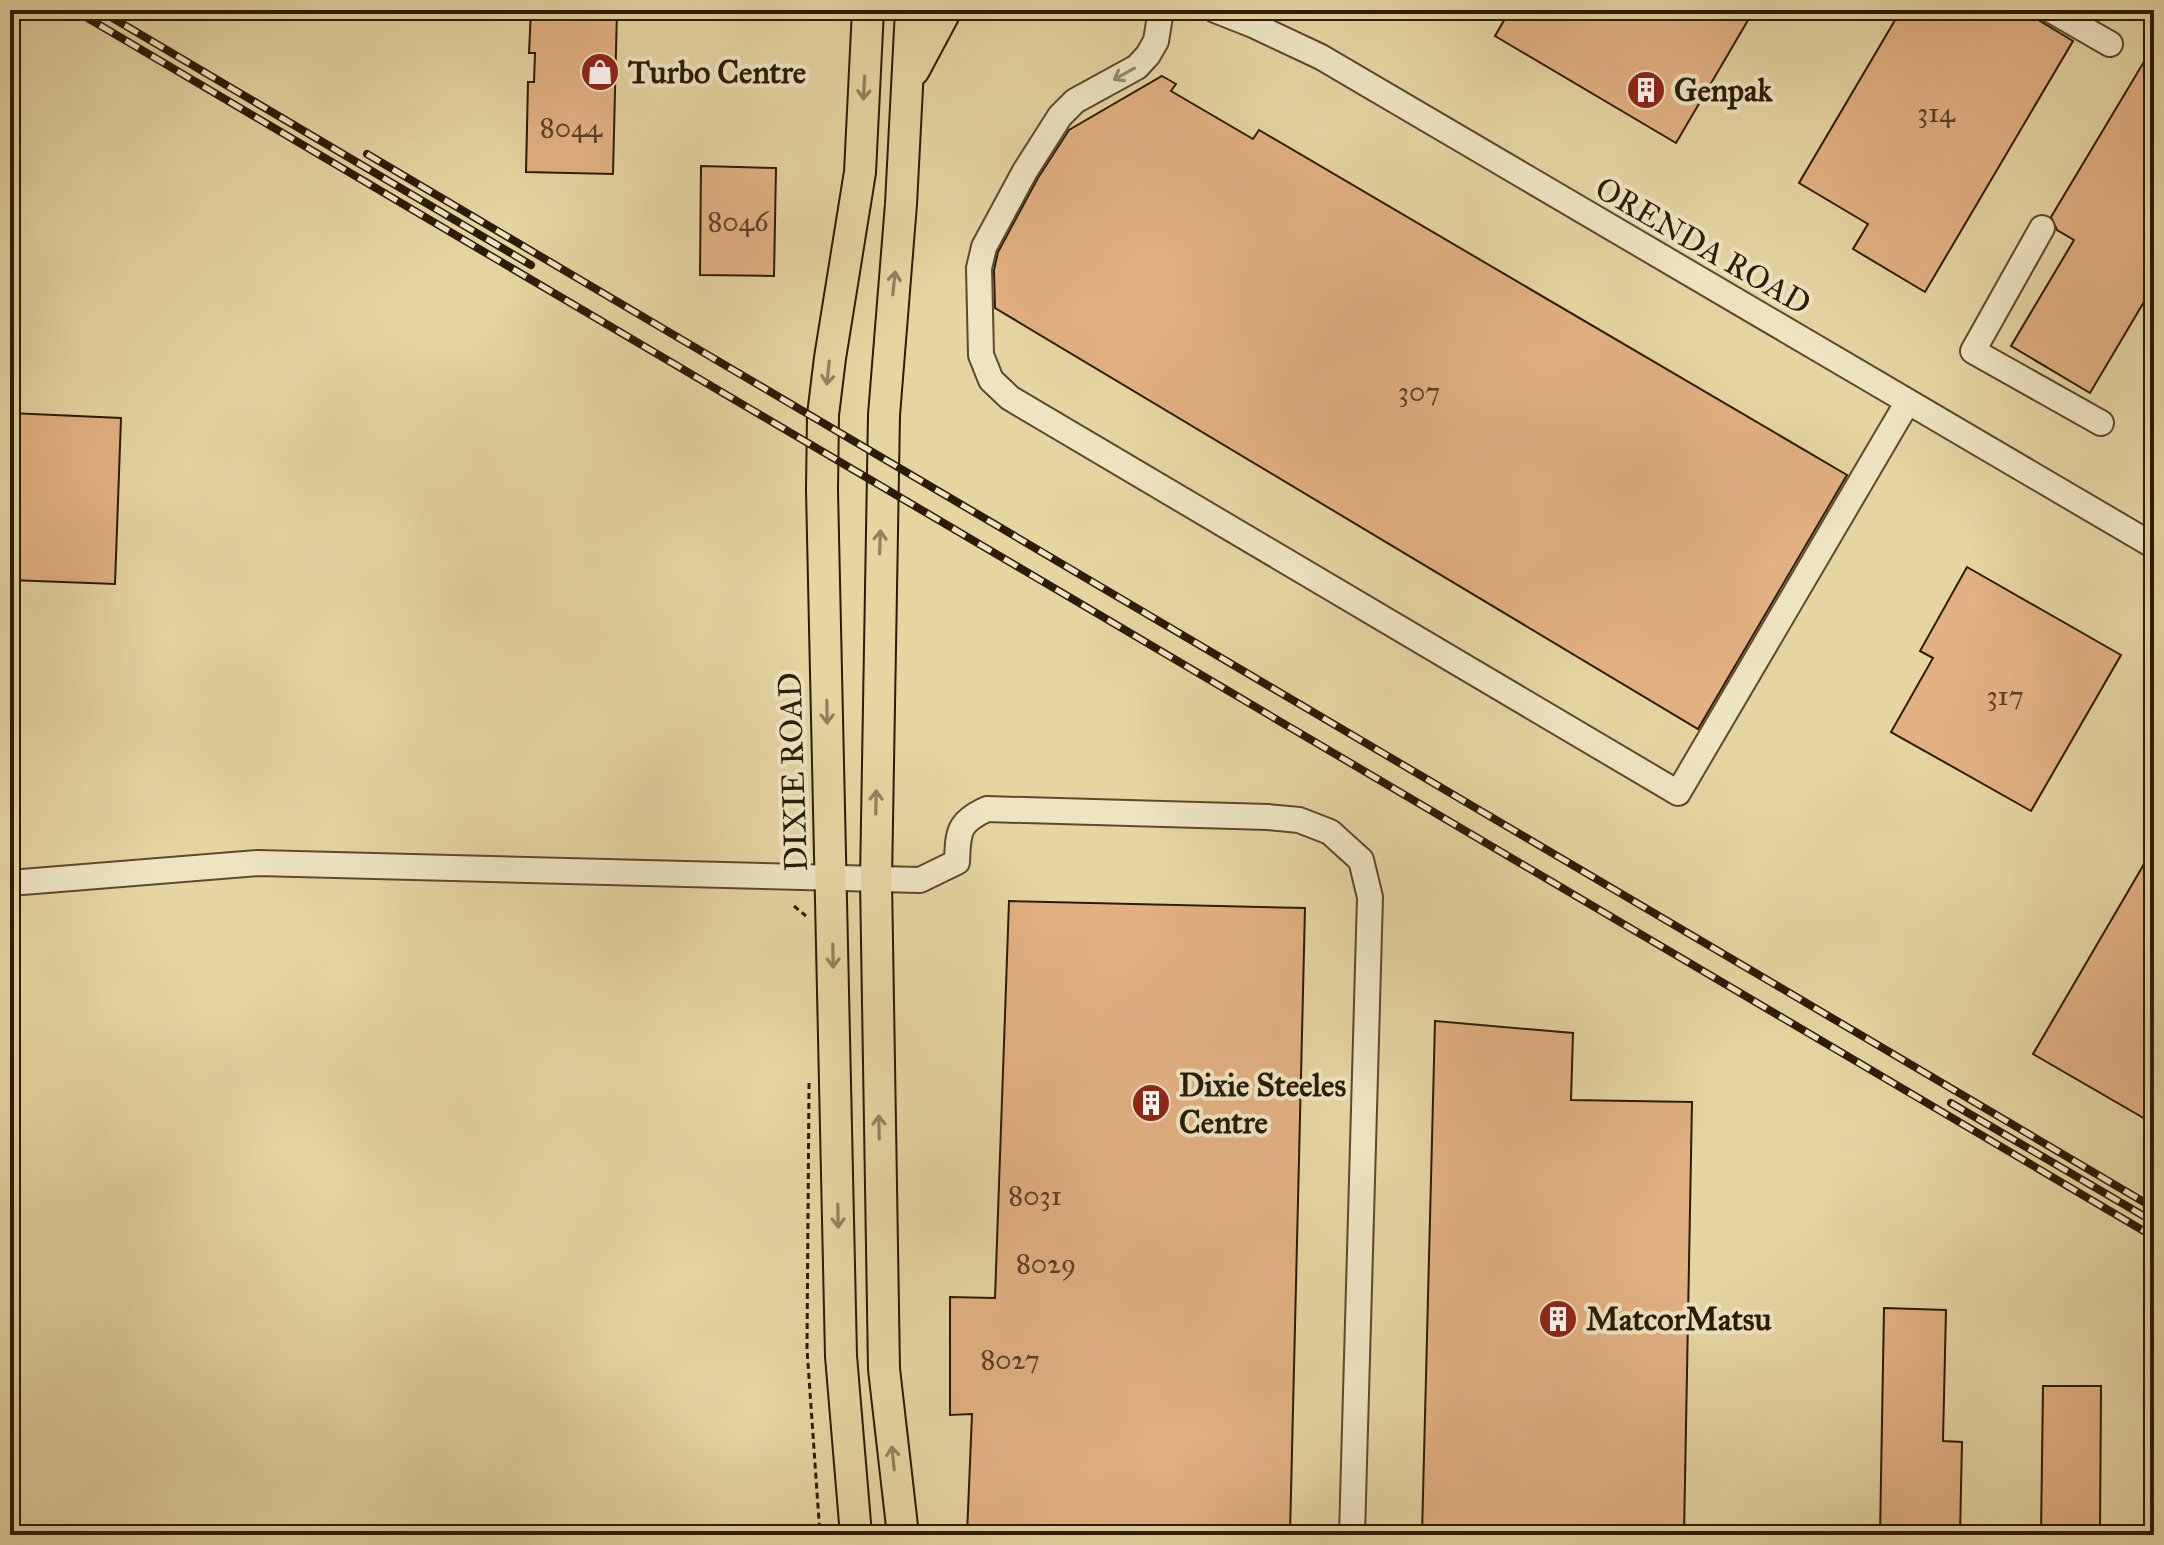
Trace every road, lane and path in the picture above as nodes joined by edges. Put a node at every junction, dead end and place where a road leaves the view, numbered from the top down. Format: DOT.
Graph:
graph roads {
  1 [pos="868,10"];
  2 [pos="911,10"];
  3 [pos="946,10"];
  4 [pos="1161,10"];
  5 [pos="1215,10"];
  6 [pos="2051,10"];
  7 [pos="2110,44"];
  8 [pos="909,79"];
  9 [pos="2042,228"];
  10 [pos="1907,403"];
  11 [pos="2101,423"];
  12 [pos="2154,546"];
  13 [pos="832,878"];
  14 [pos="876,880"];
  15 [pos="10,883"];
  16 [pos="794,906"];
  17 [pos="808,924"];
  18 [pos="809,1071"];
  19 [pos="820,1535"];
  20 [pos="856,1535"];
  21 [pos="903,1535"];
  22 [pos="1352,1535"];
  1 -- 13 [label="main road, DIXIE ROAD, one-way"];
  2 -- 8 [label="main road"];
  3 -- 8 [label="main road"];
  4 -- 10 [label="street, one-way"];
  5 -- 10 [label="street, ORENDA ROAD"];
  6 -- 7 [label="street"];
  14 -- 8 [label="main road, one-way"];
  9 -- 11 [label="street"];
  10 -- 12 [label="street, ORENDA ROAD"];
  13 -- 14 [label="street"];
  13 -- 15 [label="street"];
  13 -- 20 [label="main road, DIXIE ROAD, one-way"];
  21 -- 14 [label="main road, one-way"];
  14 -- 22 [label="street"];
  16 -- 17 [label="path"];
  18 -- 19 [label="path"];
}
